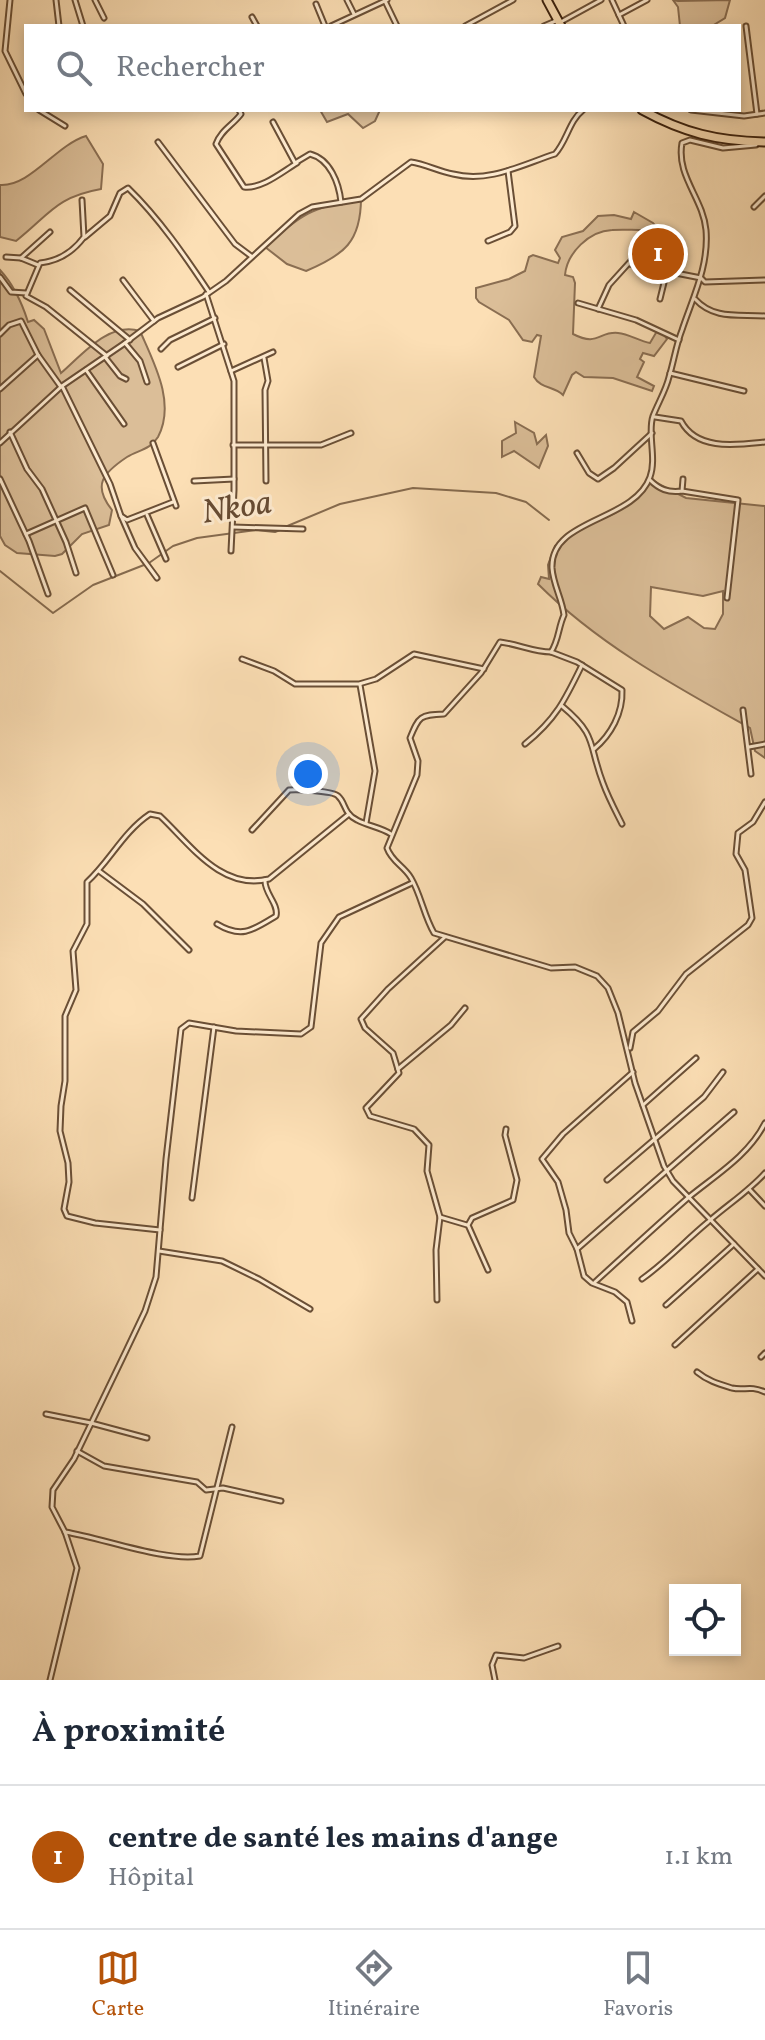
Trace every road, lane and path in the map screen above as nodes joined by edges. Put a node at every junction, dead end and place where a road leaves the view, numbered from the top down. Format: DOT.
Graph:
graph roads {
  1 [pos="10,0"];
  2 [pos="56,0"];
  3 [pos="75,0"];
  4 [pos="95,0"];
  5 [pos="347,0"];
  6 [pos="386,0"];
  7 [pos="513,0"];
  8 [pos="547,0"];
  9 [pos="601,0"];
  10 [pos="612,0"];
  11 [pos="647,0"];
  12 [pos="316,4"];
  13 [pos="354,14"];
  14 [pos="619,15"];
  15 [pos="252,17"];
  16 [pos="104,18"];
  17 [pos="559,23"];
  18 [pos="59,24"];
  19 [pos="82,24"];
  20 [pos="256,24"];
  21 [pos="324,24"];
  22 [pos="335,24"];
  23 [pos="396,24"];
  24 [pos="469,24"];
  25 [pos="623,24"];
  26 [pos="746,26"];
  27 [pos="24,90"];
  28 [pos="42,112"];
  29 [pos="240,112"];
  30 [pos="581,112"];
  31 [pos="647,112"];
  32 [pos="701,112"];
  33 [pos="765,113"];
  34 [pos="757,114"];
  35 [pos="273,122"];
  36 [pos="65,126"];
  37 [pos="158,142"];
  38 [pos="764,142"];
  39 [pos="297,163"];
  40 [pos="508,171"];
  41 [pos="765,196"];
  42 [pos="82,200"];
  43 [pos="341,202"];
  44 [pos="754,207"];
  45 [pos="50,232"];
  46 [pos="84,237"];
  47 [pos="675,238"];
  48 [pos="488,241"];
  49 [pos="638,253"];
  50 [pos="251,256"];
  51 [pos="6,257"];
  52 [pos="21,258"];
  53 [pos="630,264"];
  54 [pos="38,265"];
  55 [pos="666,272"];
  56 [pos="0,277"];
  57 [pos="701,278"];
  58 [pos="123,280"];
  59 [pos="765,280"];
  60 [pos="70,290"];
  61 [pos="26,293"];
  62 [pos="208,293"];
  63 [pos="660,299"];
  64 [pos="695,299"];
  65 [pos="578,303"];
  66 [pos="598,309"];
  67 [pos="765,316"];
  68 [pos="215,318"];
  69 [pos="154,321"];
  70 [pos="0,334"];
  71 [pos="679,340"];
  72 [pos="128,342"];
  73 [pos="224,344"];
  74 [pos="161,349"];
  75 [pos="273,352"];
  76 [pos="38,355"];
  77 [pos="106,356"];
  78 [pos="264,358"];
  79 [pos="178,367"];
  80 [pos="86,370"];
  81 [pos="231,371"];
  82 [pos="670,373"];
  83 [pos="126,379"];
  84 [pos="147,382"];
  85 [pos="61,386"];
  86 [pos="0,389"];
  87 [pos="744,391"];
  88 [pos="653,417"];
  89 [pos="124,424"];
  90 [pos="10,432"];
  91 [pos="351,433"];
  92 [pos="652,433"];
  93 [pos="765,442"];
  94 [pos="0,443"];
  95 [pos="153,443"];
  96 [pos="233,445"];
  97 [pos="265,445"];
  98 [pos="577,453"];
  99 [pos="0,479"];
  100 [pos="234,479"];
  101 [pos="683,479"];
  102 [pos="650,480"];
  103 [pos="194,481"];
  104 [pos="266,481"];
  105 [pos="682,491"];
  106 [pos="147,514"];
  107 [pos="121,516"];
  108 [pos="54,520"];
  109 [pos="233,527"];
  110 [pos="303,529"];
  111 [pos="26,534"];
  112 [pos="231,551"];
  113 [pos="166,559"];
  114 [pos="76,573"];
  115 [pos="113,575"];
  116 [pos="157,578"];
  117 [pos="48,594"];
  118 [pos="727,598"];
  119 [pos="551,652"];
  120 [pos="242,659"];
  121 [pos="582,665"];
  122 [pos="484,669"];
  123 [pos="359,684"];
  124 [pos="562,706"];
  125 [pos="743,710"];
  126 [pos="525,744"];
  127 [pos="765,744"];
  128 [pos="749,747"];
  129 [pos="594,749"];
  130 [pos="751,774"];
  131 [pos="765,802"];
  132 [pos="349,814"];
  133 [pos="366,823"];
  134 [pos="622,824"];
  135 [pos="252,830"];
  136 [pos="391,834"];
  137 [pos="99,871"];
  138 [pos="265,880"];
  139 [pos="412,883"];
  140 [pos="217,924"];
  141 [pos="445,937"];
  142 [pos="189,950"];
  143 [pos="465,1008"];
  144 [pos="214,1027"];
  145 [pos="629,1052"];
  146 [pos="696,1058"];
  147 [pos="398,1069"];
  148 [pos="633,1072"];
  149 [pos="723,1072"];
  150 [pos="643,1105"];
  151 [pos="734,1112"];
  152 [pos="765,1123"];
  153 [pos="506,1129"];
  154 [pos="655,1139"];
  155 [pos="667,1172"];
  156 [pos="765,1173"];
  157 [pos="607,1180"];
  158 [pos="749,1189"];
  159 [pos="690,1197"];
  160 [pos="192,1198"];
  161 [pos="765,1206"];
  162 [pos="440,1217"];
  163 [pos="711,1219"];
  164 [pos="468,1225"];
  165 [pos="160,1230"];
  166 [pos="734,1244"];
  167 [pos="577,1249"];
  168 [pos="159,1251"];
  169 [pos="758,1269"];
  170 [pos="488,1270"];
  171 [pos="765,1276"];
  172 [pos="642,1279"];
  173 [pos="595,1282"];
  174 [pos="437,1300"];
  175 [pos="666,1305"];
  176 [pos="310,1309"];
  177 [pos="632,1321"];
  178 [pos="675,1345"];
  179 [pos="697,1372"];
  180 [pos="765,1392"];
  181 [pos="46,1414"];
  182 [pos="91,1423"];
  183 [pos="232,1427"];
  184 [pos="147,1438"];
  185 [pos="77,1451"];
  186 [pos="215,1489"];
  187 [pos="281,1501"];
  188 [pos="65,1532"];
  189 [pos="558,1646"];
  190 [pos="50,1680"];
  191 [pos="495,1680"];
  1 -- 27 [label="street"];
  2 -- 18 [label="street"];
  3 -- 19 [label="street"];
  4 -- 16 [label="street"];
  5 -- 13 [label="street"];
  6 -- 13 [label="street"];
  6 -- 23 [label="street"];
  7 -- 24 [label="street"];
  8 -- 17 [label="highway"];
  9 -- 17 [label="street"];
  10 -- 14 [label="street"];
  11 -- 14 [label="street"];
  12 -- 21 [label="street"];
  13 -- 22 [label="street"];
  14 -- 25 [label="street"];
  15 -- 20 [label="street"];
  26 -- 34 [label="street"];
  28 -- 36 [label="street"];
  29 -- 39 [label="street"];
  30 -- 40 [label="street"];
  31 -- 38 [label="highway"];
  32 -- 34 [label="street"];
  33 -- 34 [label="street"];
  35 -- 39 [label="street"];
  37 -- 50 [label="street"];
  38 -- 57 [label="street"];
  39 -- 43 [label="street"];
  40 -- 43 [label="street"];
  40 -- 48 [label="street"];
  41 -- 44 [label="street"];
  42 -- 46 [label="street"];
  43 -- 50 [label="street"];
  45 -- 52 [label="street"];
  46 -- 54 [label="street"];
  46 -- 62 [label="street"];
  47 -- 55 [label="street"];
  49 -- 53 [label="street"];
  50 -- 62 [label="street"];
  51 -- 52 [label="street"];
  52 -- 54 [label="street"];
  53 -- 55 [label="street"];
  53 -- 66 [label="street"];
  54 -- 61 [label="street"];
  55 -- 57 [label="street"];
  55 -- 63 [label="street"];
  56 -- 61 [label="street"];
  57 -- 59 [label="street"];
  57 -- 64 [label="street"];
  58 -- 69 [label="street"];
  60 -- 72 [label="street"];
  61 -- 77 [label="street"];
  62 -- 68 [label="street"];
  62 -- 69 [label="street"];
  64 -- 67 [label="street"];
  64 -- 71 [label="street"];
  65 -- 66 [label="street"];
  66 -- 71 [label="street"];
  68 -- 73 [label="street"];
  68 -- 74 [label="street"];
  69 -- 72 [label="street"];
  70 -- 76 [label="street"];
  71 -- 82 [label="street"];
  72 -- 77 [label="street"];
  72 -- 84 [label="street"];
  73 -- 79 [label="street"];
  73 -- 81 [label="street"];
  75 -- 78 [label="street"];
  76 -- 85 [label="street"];
  76 -- 86 [label="street"];
  77 -- 80 [label="street"];
  77 -- 83 [label="street"];
  78 -- 81 [label="street"];
  78 -- 97 [label="street"];
  80 -- 85 [label="street"];
  80 -- 89 [label="street"];
  81 -- 96 [label="street"];
  82 -- 87 [label="street"];
  82 -- 88 [label="street"];
  85 -- 90 [label="street"];
  85 -- 107 [label="street"];
  88 -- 92 [label="street"];
  88 -- 93 [label="street"];
  90 -- 94 [label="street"];
  90 -- 108 [label="street"];
  91 -- 97 [label="street"];
  92 -- 98 [label="street"];
  92 -- 102 [label="street"];
  95 -- 106 [label="street"];
  96 -- 97 [label="street"];
  96 -- 100 [label="street"];
  97 -- 104 [label="street"];
  99 -- 111 [label="street"];
  100 -- 103 [label="street"];
  100 -- 109 [label="street"];
  101 -- 105 [label="street"];
  102 -- 105 [label="street"];
  102 -- 119 [label="street"];
  105 -- 118 [label="street"];
  106 -- 107 [label="street"];
  106 -- 113 [label="street"];
  107 -- 116 [label="street"];
  108 -- 111 [label="street"];
  108 -- 114 [label="street"];
  108 -- 115 [label="street"];
  109 -- 110 [label="street"];
  109 -- 112 [label="street"];
  111 -- 117 [label="street"];
  119 -- 121 [label="street"];
  119 -- 122 [label="street"];
  120 -- 123 [label="street"];
  121 -- 124 [label="street"];
  121 -- 129 [label="street"];
  122 -- 123 [label="street"];
  122 -- 136 [label="street"];
  123 -- 133 [label="street"];
  124 -- 126 [label="street"];
  124 -- 129 [label="street"];
  125 -- 128 [label="street"];
  127 -- 128 [label="street"];
  128 -- 130 [label="street"];
  129 -- 134 [label="street"];
  131 -- 145 [label="street"];
  132 -- 133 [label="street"];
  132 -- 135 [label="street"];
  132 -- 138 [label="street"];
  133 -- 136 [label="street"];
  136 -- 139 [label="street"];
  137 -- 138 [label="street"];
  137 -- 142 [label="street"];
  137 -- 165 [label="street"];
  138 -- 140 [label="street"];
  139 -- 141 [label="street"];
  139 -- 144 [label="street"];
  141 -- 145 [label="street"];
  141 -- 147 [label="street"];
  143 -- 147 [label="street"];
  144 -- 160 [label="street"];
  144 -- 165 [label="street"];
  145 -- 148 [label="street"];
  146 -- 150 [label="street"];
  147 -- 162 [label="street"];
  148 -- 150 [label="street"];
  148 -- 167 [label="street"];
  149 -- 154 [label="street"];
  150 -- 154 [label="street"];
  151 -- 155 [label="street"];
  152 -- 159 [label="street"];
  153 -- 164 [label="street"];
  154 -- 155 [label="street"];
  154 -- 157 [label="street"];
  155 -- 159 [label="street"];
  155 -- 167 [label="street"];
  156 -- 158 [label="street"];
  158 -- 161 [label="street"];
  158 -- 163 [label="street"];
  159 -- 163 [label="street"];
  159 -- 173 [label="street"];
  162 -- 164 [label="street"];
  162 -- 174 [label="street"];
  163 -- 166 [label="street"];
  163 -- 172 [label="street"];
  164 -- 170 [label="street"];
  165 -- 168 [label="street"];
  166 -- 169 [label="street"];
  166 -- 175 [label="street"];
  167 -- 177 [label="street"];
  168 -- 176 [label="street"];
  168 -- 182 [label="street"];
  169 -- 171 [label="street"];
  169 -- 178 [label="street"];
  179 -- 180 [label="street"];
  181 -- 182 [label="street"];
  182 -- 184 [label="street"];
  182 -- 185 [label="street"];
  183 -- 186 [label="street"];
  185 -- 186 [label="street"];
  185 -- 188 [label="street"];
  186 -- 187 [label="street"];
  186 -- 188 [label="street"];
  188 -- 190 [label="street"];
  189 -- 191 [label="street"];
}
